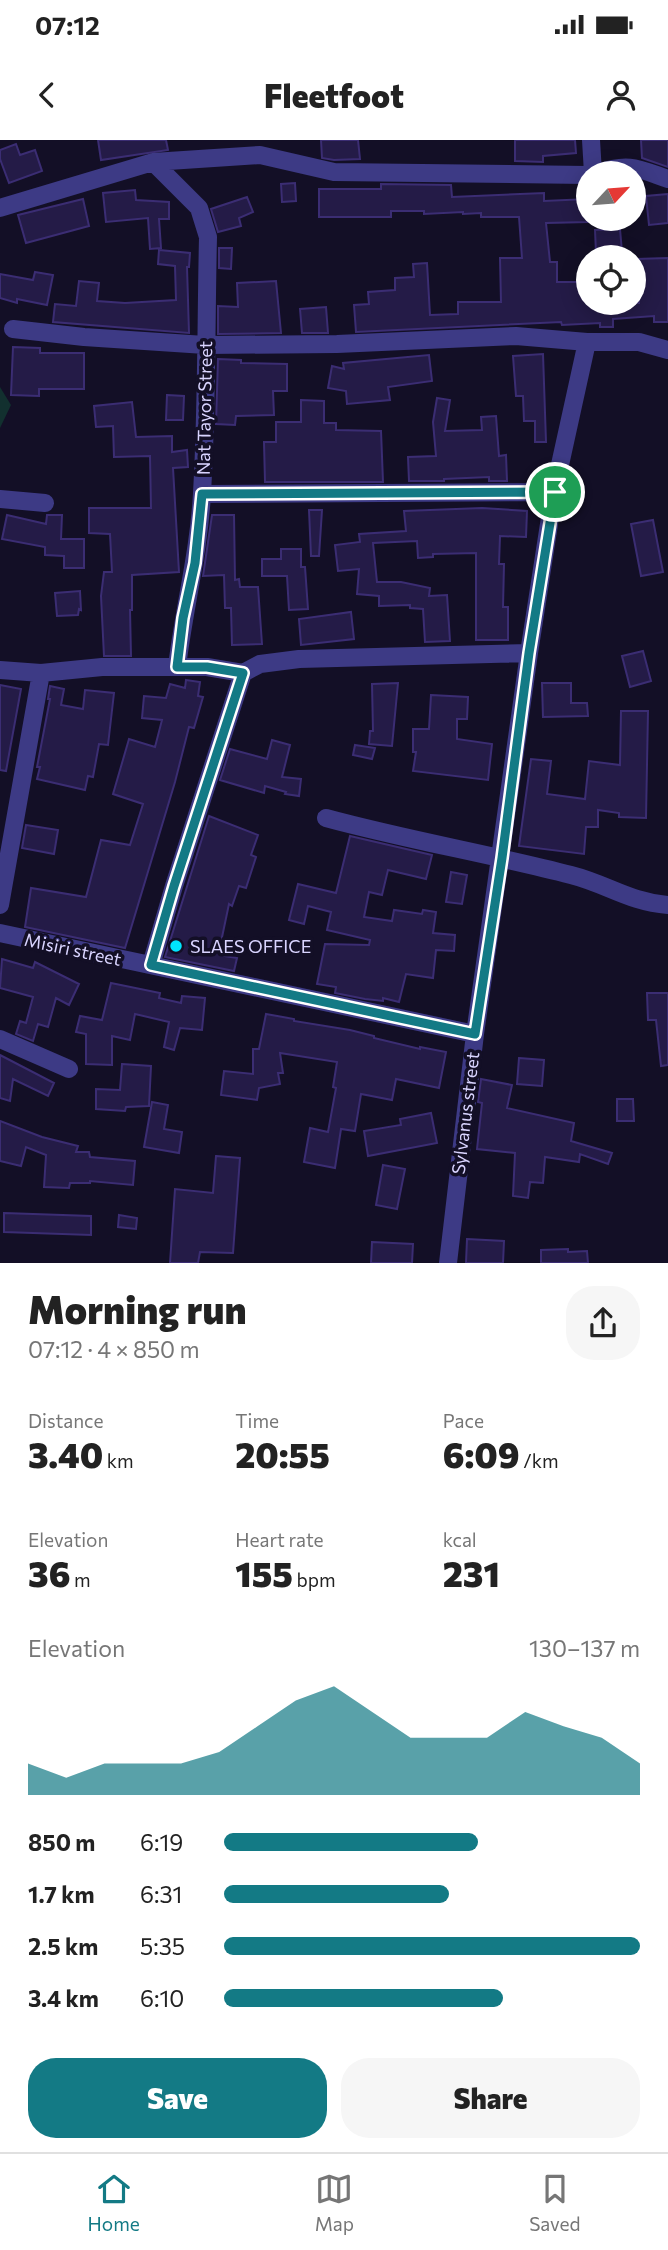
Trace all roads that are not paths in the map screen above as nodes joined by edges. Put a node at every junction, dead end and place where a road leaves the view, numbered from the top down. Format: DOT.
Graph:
graph roads {
  1 [pos="591,140"];
  2 [pos="590,161"];
  3 [pos="153,162"];
  4 [pos="646,172"];
  5 [pos="576,174"];
  6 [pos="668,180"];
  7 [pos="0,208"];
  8 [pos="13,329"];
  9 [pos="587,342"];
  10 [pos="205,345"];
  11 [pos="668,350"];
  12 [pos="555,492"];
  13 [pos="202,494"];
  14 [pos="0,499"];
  15 [pos="45,503"];
  16 [pos="529,653"];
  17 [pos="177,667"];
  18 [pos="0,670"];
  19 [pos="41,673"];
  20 [pos="243,673"];
  21 [pos="326,818"];
  22 [pos="502,858"];
  23 [pos="0,905"];
  24 [pos="668,905"];
  25 [pos="0,933"];
  26 [pos="151,965"];
  27 [pos="475,1034"];
  28 [pos="0,1039"];
  29 [pos="69,1069"];
  30 [pos="448,1263"];
  1 -- 2 [label="street"];
  3 -- 5 [label="street"];
  3 -- 7 [label="street"];
  3 -- 10 [label="street, Nat Tayor Street"];
  4 -- 6 [label="street"];
  8 -- 10 [label="street"];
  9 -- 10 [label="street"];
  9 -- 11 [label="street"];
  9 -- 12 [label="street, Sylvanus street"];
  10 -- 13 [label="street, Nat Tayor Street"];
  12 -- 13 [label="street"];
  12 -- 16 [label="street, Sylvanus street"];
  13 -- 17 [label="street, Nat Tayor Street"];
  14 -- 15 [label="street"];
  16 -- 20 [label="street"];
  16 -- 22 [label="street, Sylvanus street"];
  17 -- 19 [label="street"];
  17 -- 20 [label="street"];
  18 -- 19 [label="street"];
  19 -- 23 [label="street"];
  20 -- 26 [label="street"];
  21 -- 22 [label="street"];
  22 -- 24 [label="street"];
  22 -- 27 [label="street, Sylvanus street"];
  25 -- 26 [label="street, Misiri street"];
  26 -- 27 [label="street, Misiri street"];
  27 -- 30 [label="street, Sylvanus street"];
  28 -- 29 [label="street"];
}
